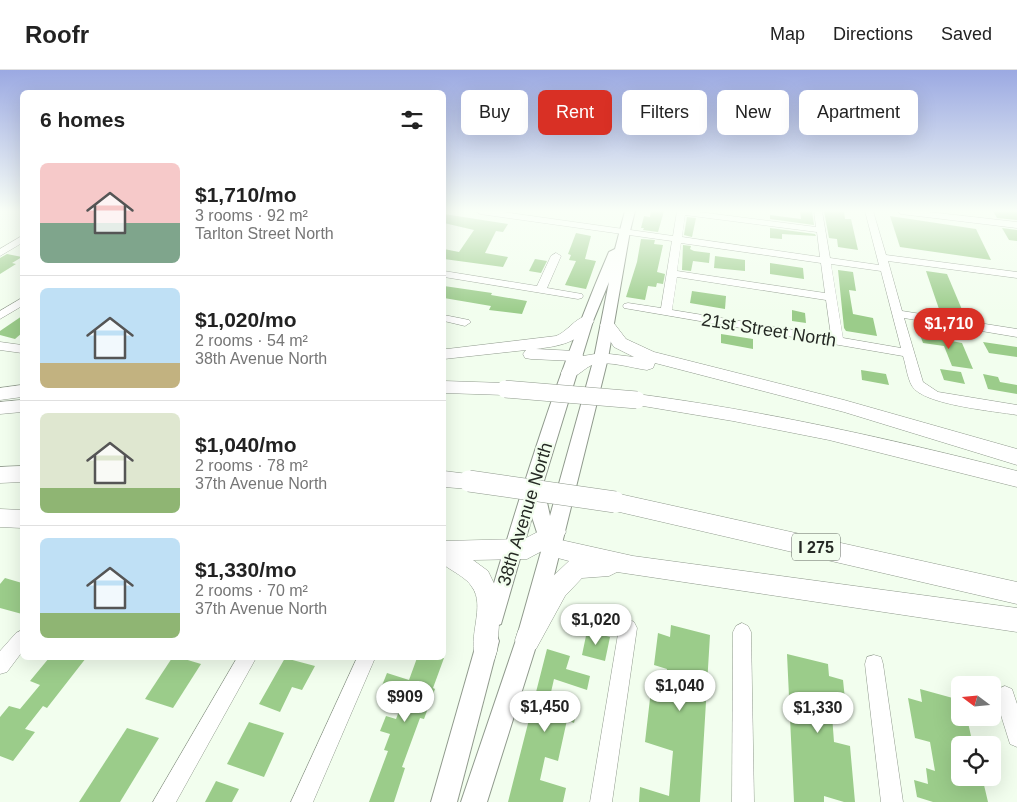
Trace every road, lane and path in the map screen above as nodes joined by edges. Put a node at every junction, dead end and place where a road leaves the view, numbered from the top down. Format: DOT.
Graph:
graph roads {
  1 [pos="12,245"];
  2 [pos="618,245"];
  3 [pos="622,245"];
  4 [pos="676,245"];
  5 [pos="721,245"];
  6 [pos="824,245"];
  7 [pos="879,245"];
  8 [pos="0,253"];
  9 [pos="556,256"];
  10 [pos="882,257"];
  11 [pos="826,260"];
  12 [pos="885,269"];
  13 [pos="672,273"];
  14 [pos="446,274"];
  15 [pos="1017,275"];
  16 [pos="541,290"];
  17 [pos="578,296"];
  18 [pos="831,297"];
  19 [pos="20,301"];
  20 [pos="628,306"];
  21 [pos="666,313"];
  22 [pos="898,314"];
  23 [pos="0,316"];
  24 [pos="446,318"];
  25 [pos="586,321"];
  26 [pos="465,322"];
  27 [pos="608,325"];
  28 [pos="1017,333"];
  29 [pos="838,341"];
  30 [pos="0,346"];
  31 [pos="20,349"];
  32 [pos="909,353"];
  33 [pos="446,354"];
  34 [pos="446,354"];
  35 [pos="601,358"];
  36 [pos="576,364"];
  37 [pos="720,376"];
  38 [pos="446,387"];
  39 [pos="20,390"];
  40 [pos="0,394"];
  41 [pos="20,406"];
  42 [pos="0,408"];
  43 [pos="1017,410"];
  44 [pos="587,411"];
  45 [pos="1017,457"];
  46 [pos="0,474"];
  47 [pos="20,474"];
  48 [pos="446,479"];
  49 [pos="1017,479"];
  50 [pos="534,482"];
  51 [pos="615,502"];
  52 [pos="0,518"];
  53 [pos="20,519"];
  54 [pos="551,539"];
  55 [pos="513,549"];
  56 [pos="446,552"];
  57 [pos="446,553"];
  58 [pos="633,566"];
  59 [pos="1017,593"];
  60 [pos="1017,620"];
  61 [pos="628,628"];
  62 [pos="742,632"];
  63 [pos="20,640"];
  64 [pos="526,640"];
  65 [pos="485,651"];
  66 [pos="246,660"];
  67 [pos="365,660"];
  68 [pos="874,664"];
  69 [pos="0,665"];
  70 [pos="1005,696"];
  71 [pos="1017,738"];
  72 [pos="164,802"];
  73 [pos="302,802"];
  74 [pos="444,802"];
  75 [pos="474,802"];
  76 [pos="601,802"];
  77 [pos="743,802"];
  78 [pos="892,802"];
  1 -- 8 [label="street"];
  2 -- 25 [label="main road, 38th Avenue North"];
  3 -- 27 [label="main road, 38th Avenue North"];
  4 -- 13 [label="street"];
  5 -- 11 [label="street"];
  6 -- 11 [label="street"];
  7 -- 10 [label="street"];
  9 -- 16 [label="street"];
  10 -- 12 [label="street"];
  10 -- 15 [label="street"];
  11 -- 12 [label="street"];
  11 -- 18 [label="street"];
  12 -- 22 [label="street"];
  13 -- 18 [label="street"];
  13 -- 21 [label="street"];
  14 -- 16 [label="street"];
  16 -- 17 [label="street"];
  18 -- 29 [label="street"];
  19 -- 23 [label="street"];
  20 -- 21 [label="street, 21st Street North"];
  21 -- 29 [label="street, 21st Street North"];
  22 -- 28 [label="street"];
  22 -- 32 [label="street"];
  24 -- 26 [label="street"];
  25 -- 33 [label="highway"];
  25 -- 36 [label="main road, 38th Avenue North"];
  27 -- 35 [label="main road, 38th Avenue North"];
  27 -- 37 [label="highway"];
  29 -- 32 [label="street, 21st Street North"];
  30 -- 31 [label="street"];
  32 -- 43 [label="street"];
  34 -- 36 [label="highway"];
  35 -- 36 [label="highway"];
  35 -- 37 [label="highway"];
  35 -- 44 [label="main road, 38th Avenue North"];
  36 -- 44 [label="main road"];
  36 -- 50 [label="main road, 38th Avenue North"];
  37 -- 45 [label="highway"];
  38 -- 49 [label="highway, bridge"];
  39 -- 40 [label="highway"];
  41 -- 42 [label="highway"];
  44 -- 54 [label="main road, 38th Avenue North"];
  46 -- 47 [label="highway"];
  48 -- 51 [label="highway, I 275, bridge"];
  50 -- 54 [label="main road"];
  50 -- 55 [label="main road, 38th Avenue North"];
  51 -- 59 [label="highway, I 275"];
  52 -- 53 [label="highway"];
  54 -- 55 [label="highway"];
  54 -- 58 [label="highway"];
  54 -- 64 [label="main road, 38th Avenue North"];
  55 -- 56 [label="highway"];
  55 -- 65 [label="main road, 38th Avenue North"];
  57 -- 65 [label="highway"];
  58 -- 60 [label="highway"];
  58 -- 64 [label="highway"];
  61 -- 76 [label="street"];
  62 -- 77 [label="street"];
  63 -- 69 [label="street"];
  64 -- 75 [label="main road, 38th Avenue North"];
  65 -- 74 [label="main road, 38th Avenue North"];
  66 -- 72 [label="street"];
  67 -- 73 [label="street"];
  68 -- 78 [label="street"];
  70 -- 71 [label="street"];
}
